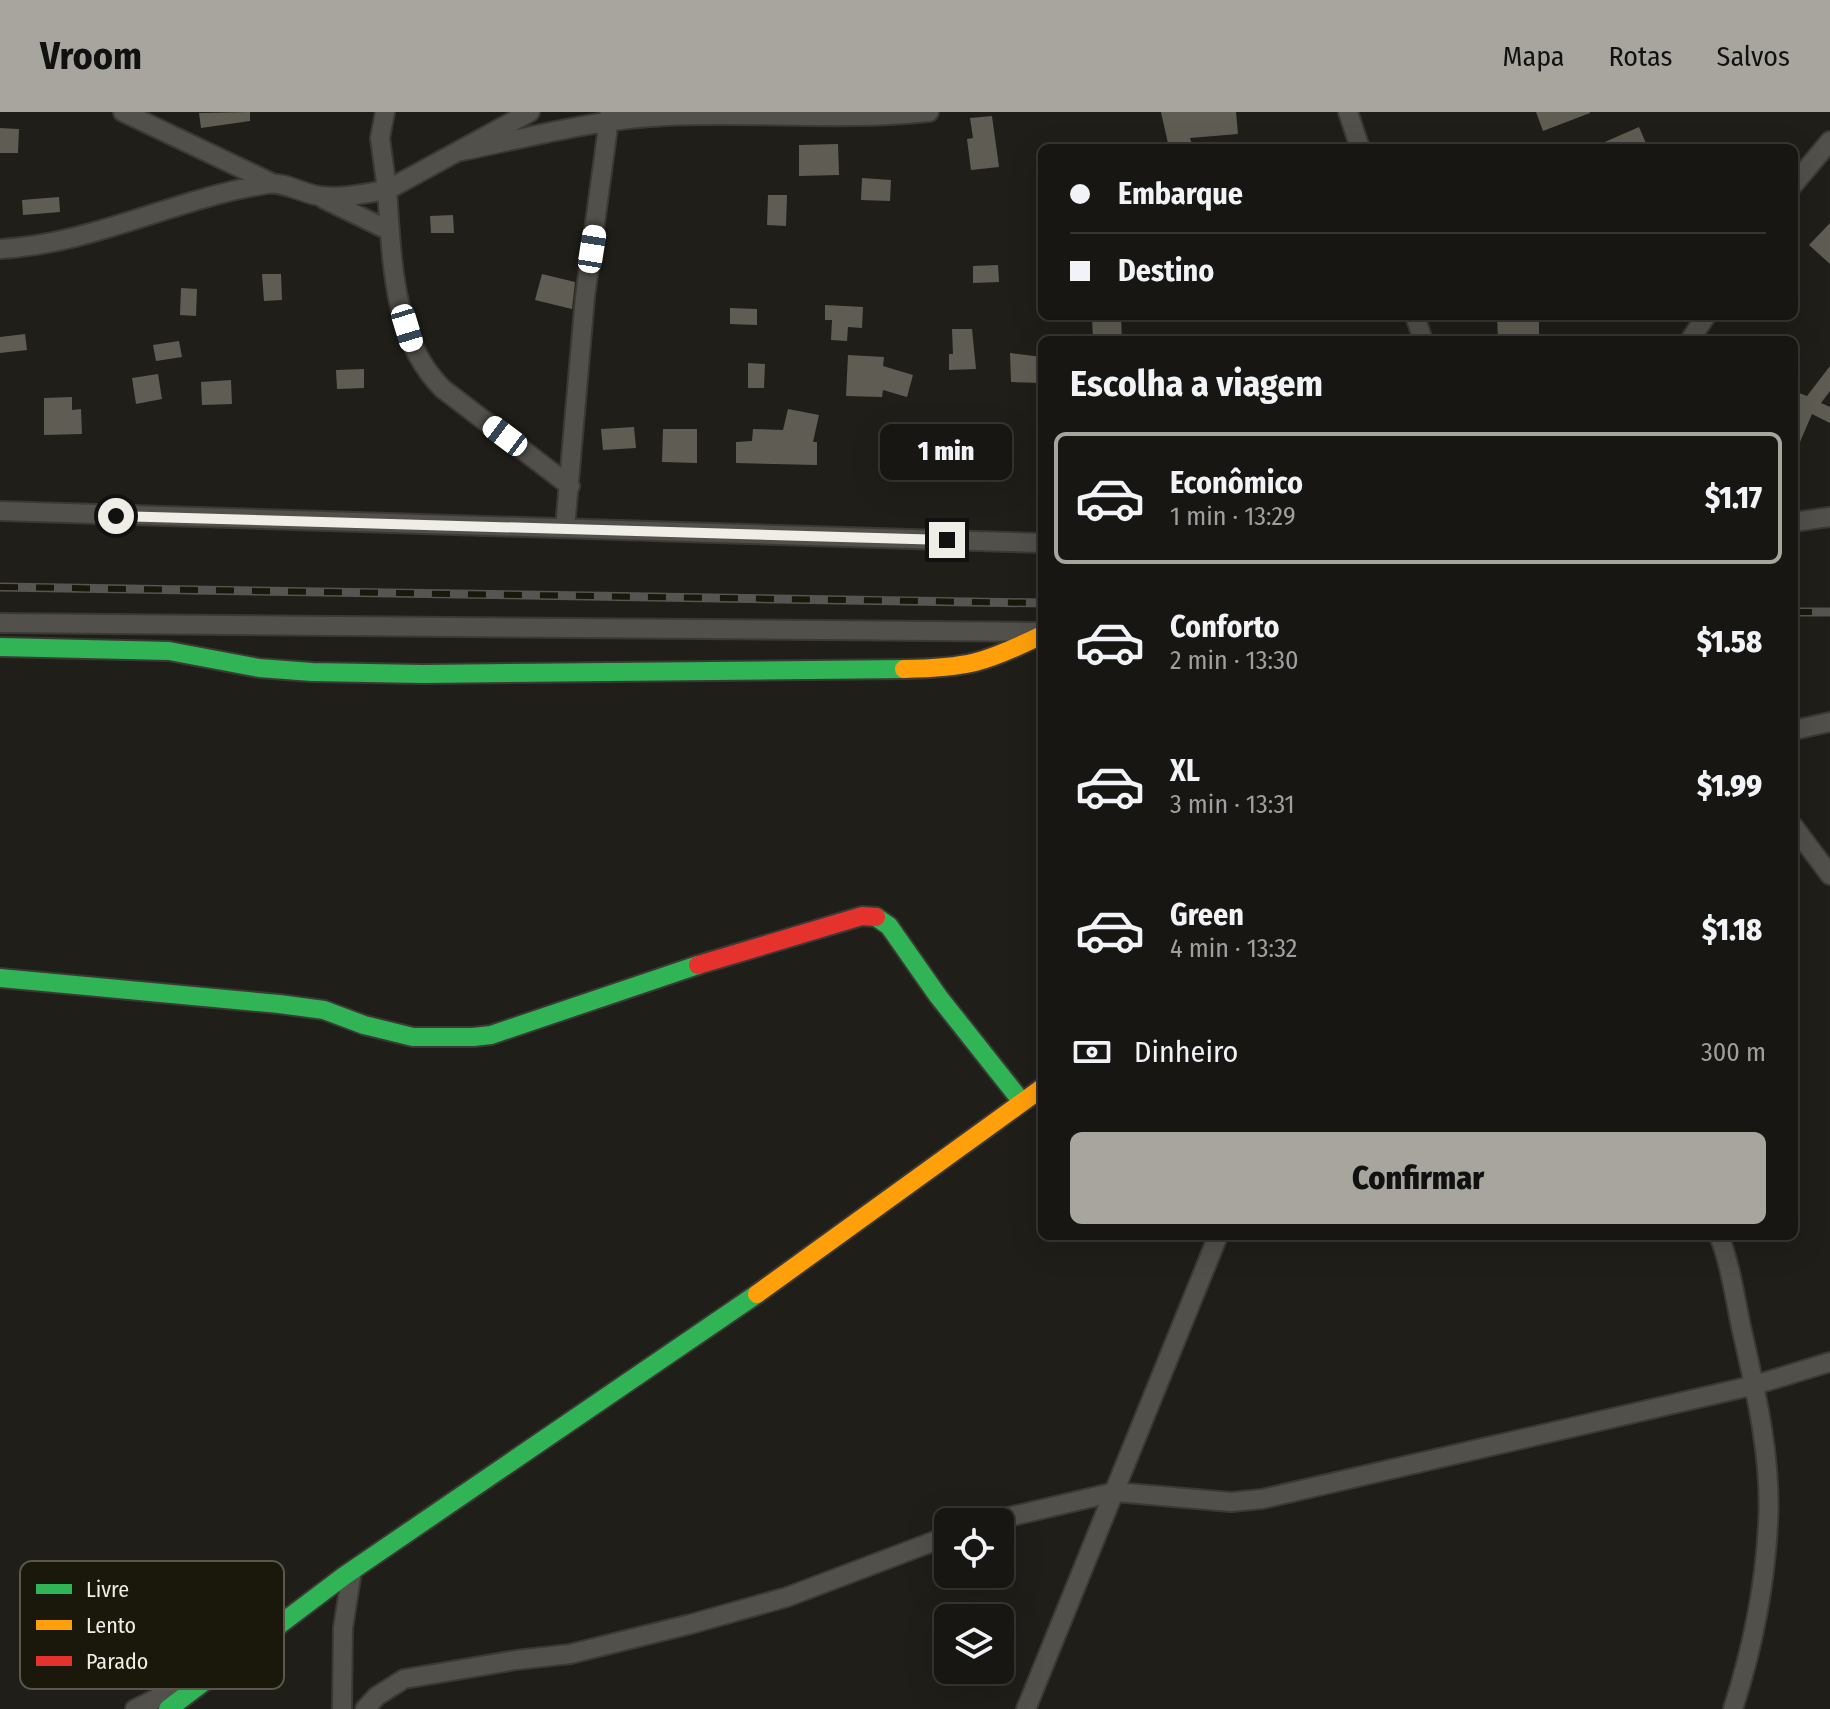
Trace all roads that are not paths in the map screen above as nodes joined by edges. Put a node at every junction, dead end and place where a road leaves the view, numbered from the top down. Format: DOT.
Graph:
graph roads {
  1 [pos="123,112"];
  2 [pos="385,112"];
  3 [pos="530,112"];
  4 [pos="929,112"];
  5 [pos="1348,112"];
  6 [pos="609,116"];
  7 [pos="1830,141"];
  8 [pos="1359,144"];
  9 [pos="462,151"];
  10 [pos="1798,179"];
  11 [pos="272,183"];
  12 [pos="387,190"];
  13 [pos="318,196"];
  14 [pos="390,231"];
  15 [pos="0,249"];
  16 [pos="570,486"];
  17 [pos="0,511"];
  18 [pos="1830,517"];
  19 [pos="1798,521"];
  20 [pos="565,528"];
  21 [pos="1038,543"];
  22 [pos="0,623"];
  23 [pos="1038,634"];
  24 [pos="1038,636"];
  25 [pos="0,647"];
  26 [pos="1830,722"];
  27 [pos="1798,729"];
  28 [pos="1798,832"];
  29 [pos="1830,875"];
  30 [pos="0,978"];
  31 [pos="1038,1091"];
  32 [pos="1022,1102"];
  33 [pos="1216,1240"];
  34 [pos="1721,1240"];
  35 [pos="1830,1362"];
  36 [pos="1755,1385"];
  37 [pos="1115,1492"];
  38 [pos="1014,1516"];
  39 [pos="934,1541"];
  40 [pos="352,1571"];
  41 [pos="284,1621"];
  42 [pos="176,1689"];
  43 [pos="193,1689"];
  44 [pos="135,1709"];
  45 [pos="168,1709"];
  46 [pos="342,1709"];
  47 [pos="365,1709"];
  48 [pos="1026,1709"];
  49 [pos="1733,1709"];
  1 -- 11 [label="street"];
  2 -- 12 [label="street"];
  3 -- 9 [label="street"];
  4 -- 6 [label="street"];
  5 -- 8 [label="street"];
  6 -- 9 [label="street"];
  6 -- 16 [label="street"];
  7 -- 10 [label="street"];
  9 -- 12 [label="street"];
  11 -- 13 [label="street"];
  11 -- 15 [label="street"];
  12 -- 13 [label="street"];
  12 -- 14 [label="street"];
  13 -- 14 [label="street"];
  14 -- 16 [label="street"];
  16 -- 20 [label="street"];
  17 -- 20 [label="street"];
  18 -- 19 [label="street"];
  20 -- 21 [label="street"];
  22 -- 23 [label="street"];
  24 -- 25 [label="street"];
  26 -- 27 [label="street"];
  28 -- 29 [label="street"];
  30 -- 32 [label="street"];
  31 -- 32 [label="street"];
  32 -- 40 [label="street"];
  33 -- 37 [label="street"];
  34 -- 36 [label="street"];
  35 -- 36 [label="street"];
  36 -- 37 [label="street"];
  36 -- 49 [label="street"];
  37 -- 38 [label="street"];
  37 -- 48 [label="street"];
  39 -- 47 [label="street"];
  40 -- 41 [label="street"];
  40 -- 46 [label="street"];
  42 -- 44 [label="street"];
  43 -- 45 [label="street"];
}
